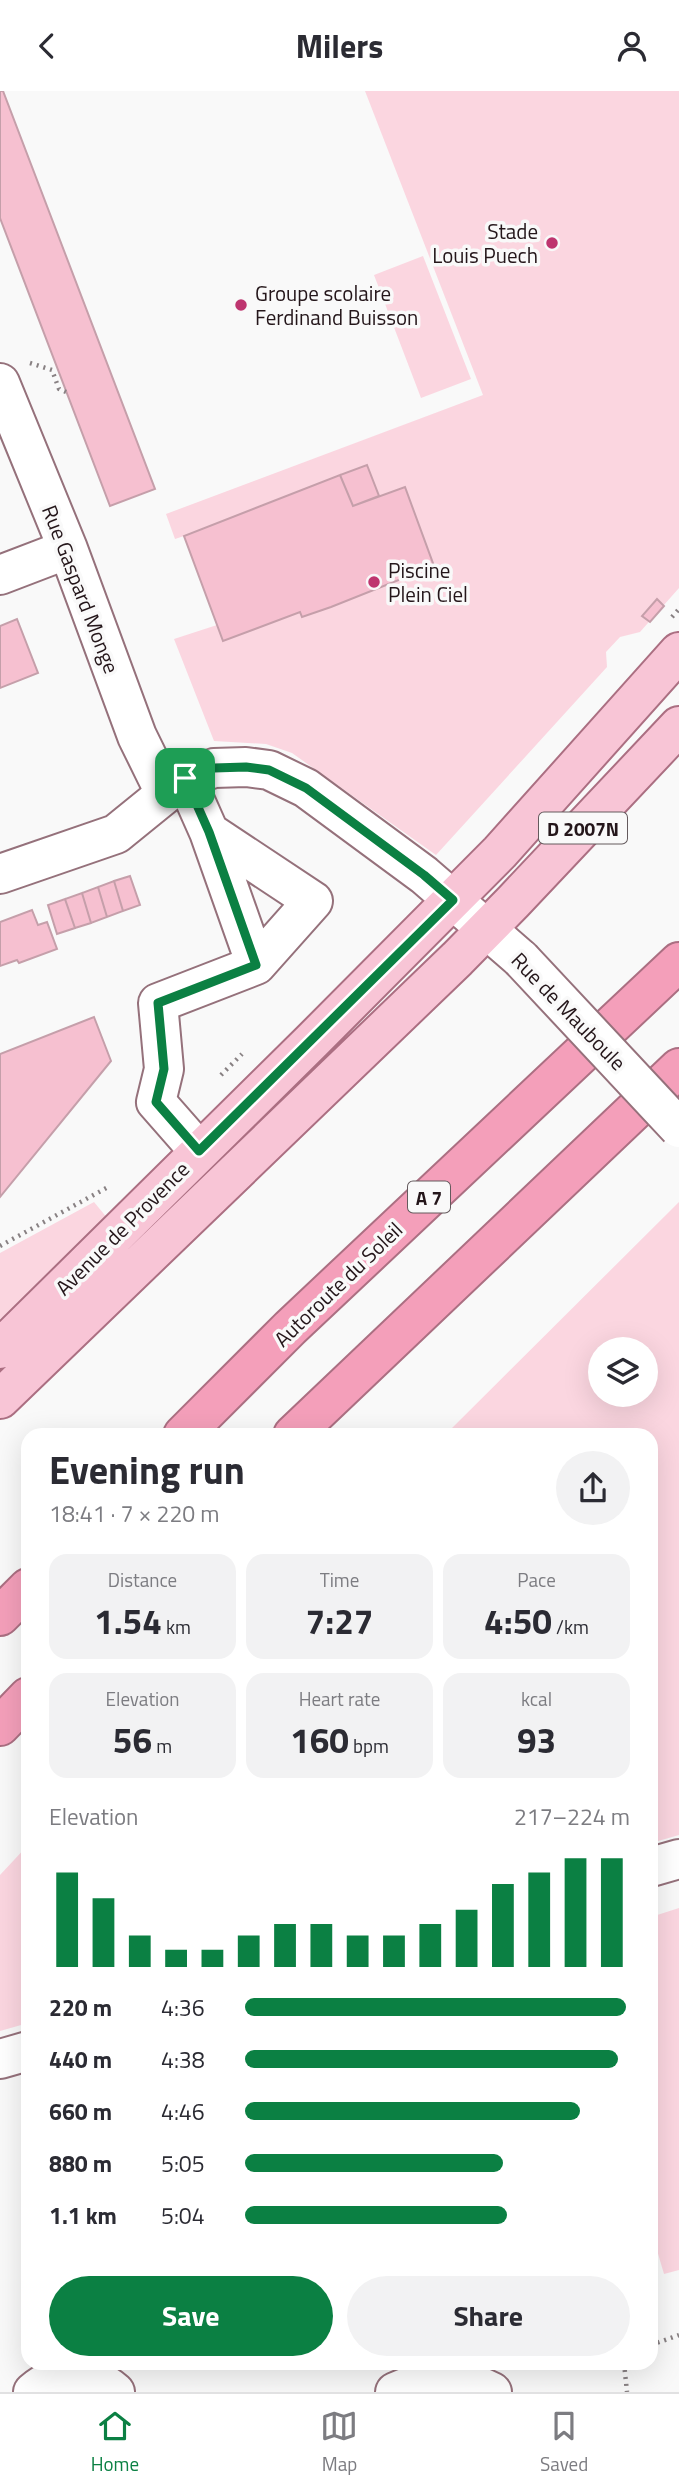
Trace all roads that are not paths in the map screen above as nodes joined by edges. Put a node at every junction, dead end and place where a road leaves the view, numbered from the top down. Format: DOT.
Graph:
graph roads {
  1 [pos="0,383"];
  2 [pos="68,549"];
  3 [pos="0,575"];
  4 [pos="679,653"];
  5 [pos="679,726"];
  6 [pos="175,785"];
  7 [pos="209,832"];
  8 [pos="0,874"];
  9 [pos="453,900"];
  10 [pos="486,929"];
  11 [pos="679,962"];
  12 [pos="256,965"];
  13 [pos="679,1068"];
  14 [pos="679,1129"];
  15 [pos="199,1151"];
  16 [pos="0,1349"];
  17 [pos="0,1399"];
  18 [pos="190,1428"];
  19 [pos="300,1428"];
  20 [pos="21,1595"];
  21 [pos="0,1616"];
  22 [pos="21,1704"];
  23 [pos="0,1726"];
  24 [pos="679,1859"];
  25 [pos="658,1865"];
  26 [pos="21,2052"];
  27 [pos="0,2059"];
  28 [pos="33,2392"];
  29 [pos="115,2392"];
  30 [pos="395,2392"];
  31 [pos="492,2392"];
  1 -- 2 [label="street, Rue Gaspard Monge"];
  2 -- 3 [label="street"];
  2 -- 6 [label="street, Rue Gaspard Monge"];
  4 -- 9 [label="main road, Avenue de Provence / D 2007N"];
  5 -- 10 [label="main road, Avenue de Provence / D 2007N"];
  6 -- 7 [label="street, Rue Gaspard Monge"];
  6 -- 8 [label="street"];
  6 -- 9 [label="street"];
  7 -- 12 [label="street, Rue Gaspard Monge"];
  7 -- 12 [label="street"];
  9 -- 10 [label="street, Rue de Mauboule"];
  9 -- 15 [label="main road, Avenue de Provence / D 2007N"];
  10 -- 14 [label="street, Rue de Mauboule, bridge"];
  10 -- 17 [label="main road, Avenue de Provence / D 2007N"];
  11 -- 18 [label="highway, Autoroute du Soleil / A 7"];
  12 -- 15 [label="street"];
  13 -- 19 [label="highway"];
  15 -- 16 [label="main road, Avenue de Provence / D 2007N"];
  20 -- 21 [label="highway"];
  22 -- 23 [label="highway"];
  24 -- 25 [label="street"];
  26 -- 27 [label="street"];
  28 -- 29 [label="street"];
  30 -- 31 [label="street"];
}
